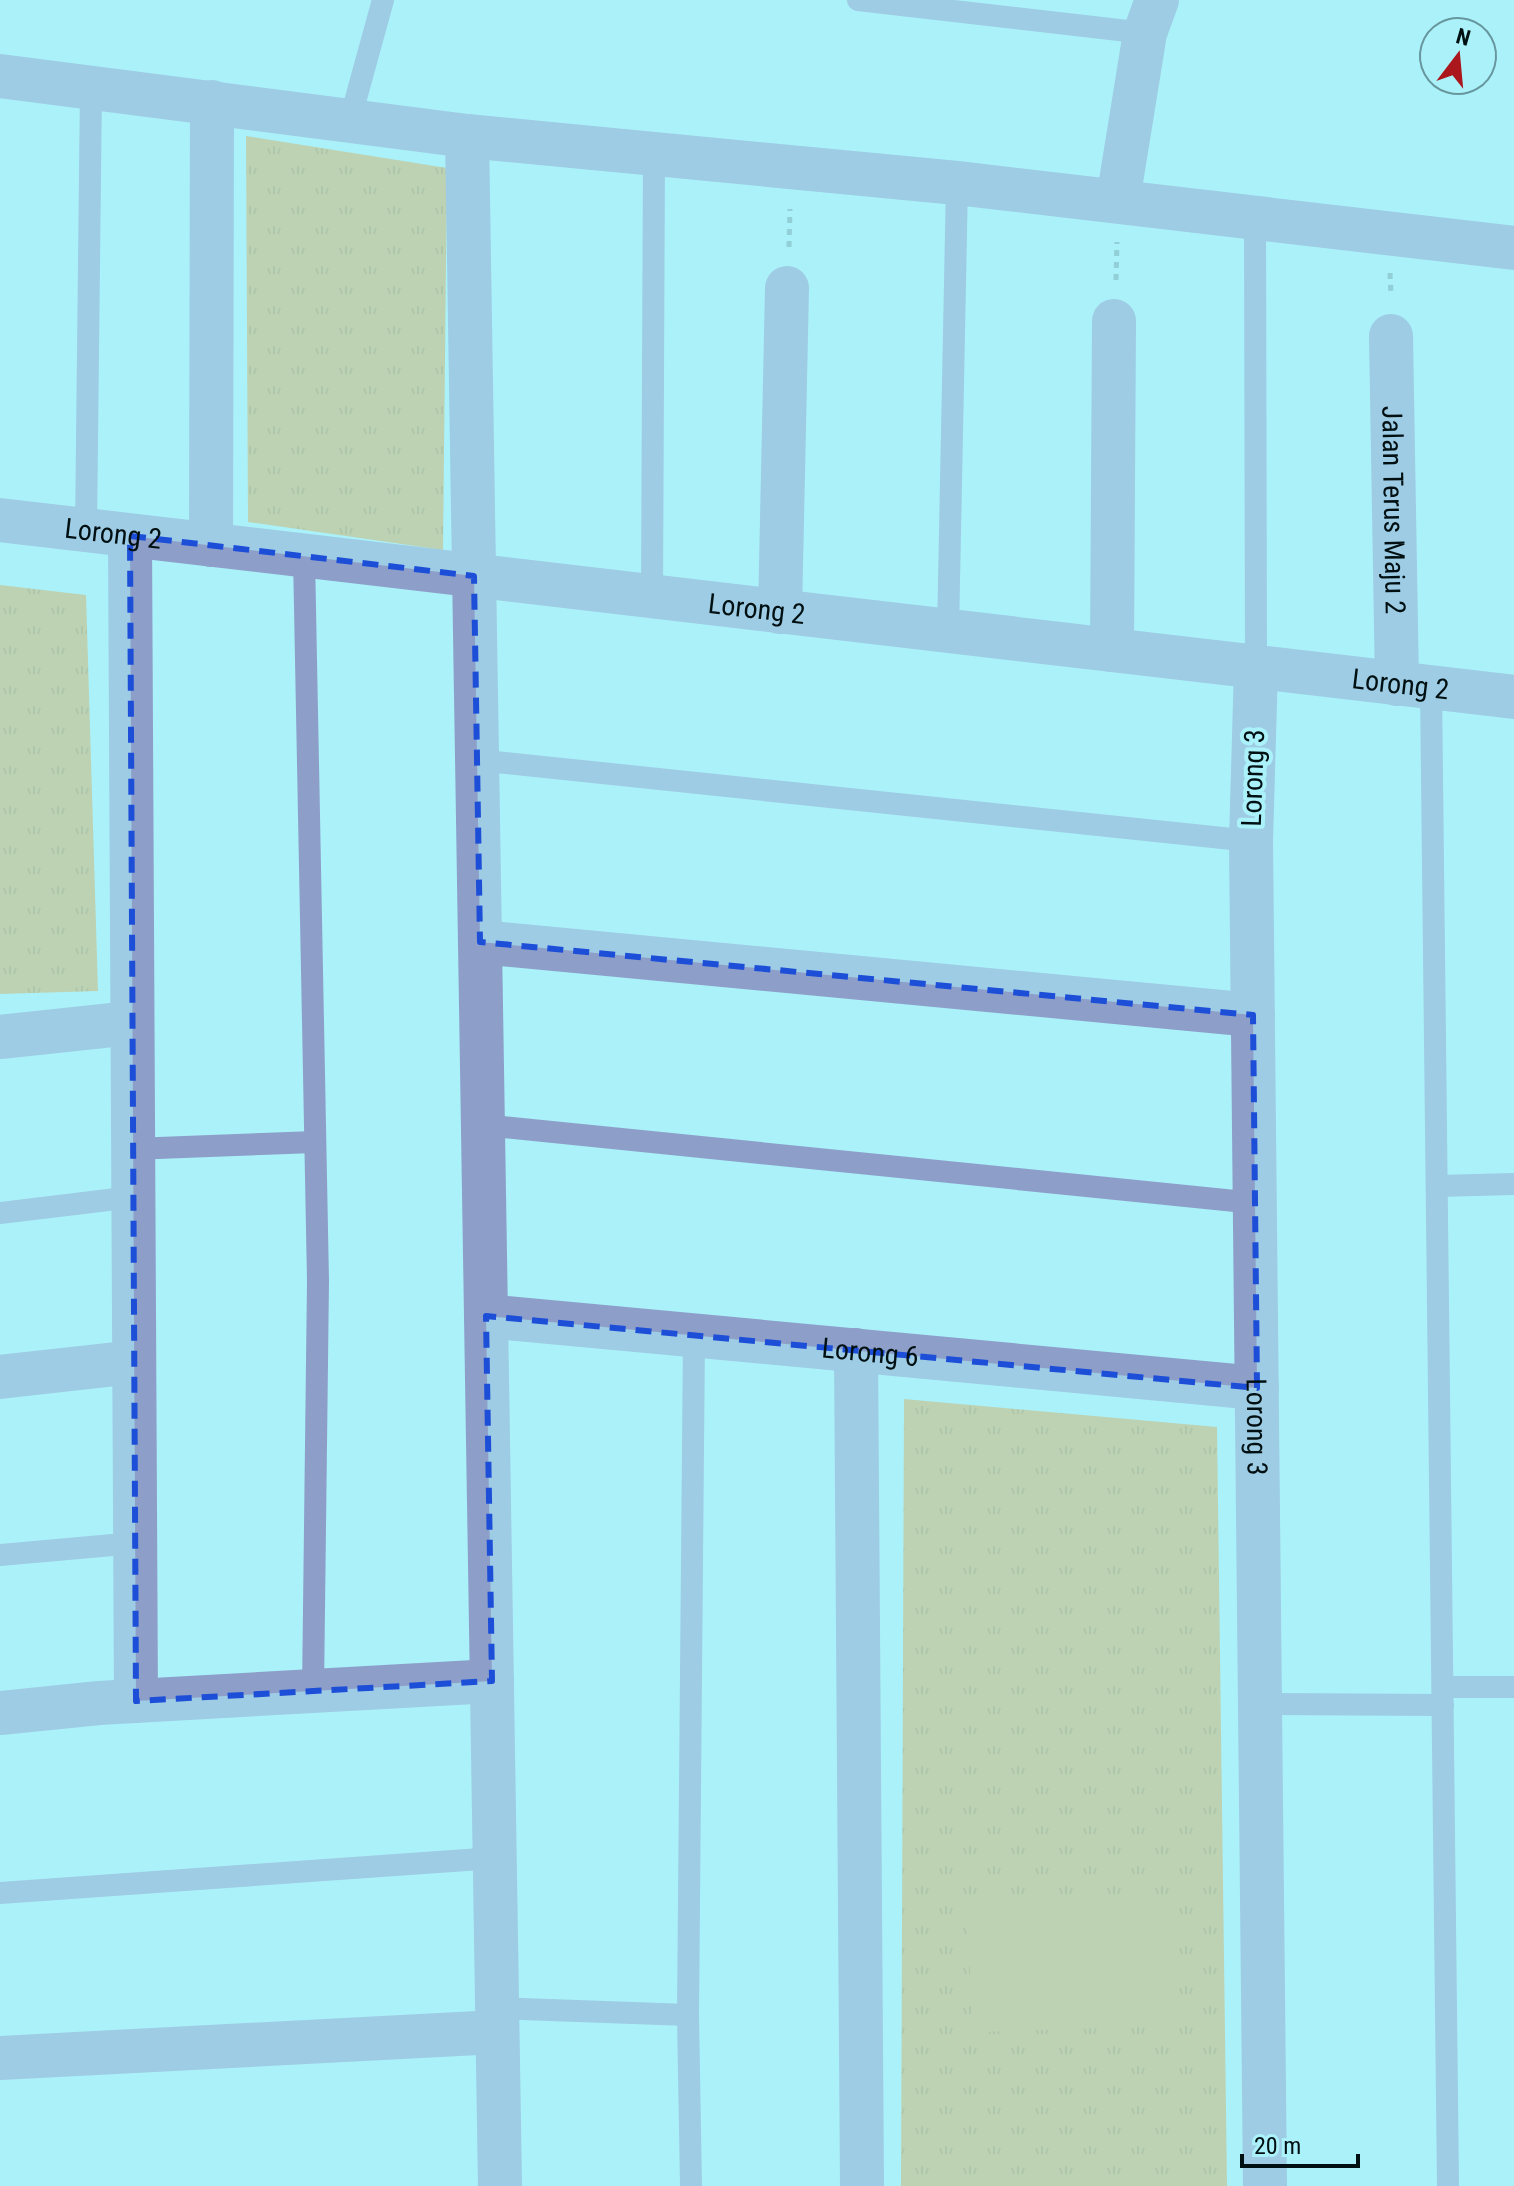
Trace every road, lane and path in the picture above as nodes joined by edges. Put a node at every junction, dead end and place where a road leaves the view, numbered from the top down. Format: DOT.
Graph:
graph roads {
  1 [pos="383,0"];
  2 [pos="858,0"];
  3 [pos="1151,17"];
  4 [pos="0,76"];
  5 [pos="91,87"];
  6 [pos="212,102"];
  7 [pos="350,120"];
  8 [pos="467,136"];
  9 [pos="654,153"];
  10 [pos="792,166"];
  11 [pos="957,183"];
  12 [pos="1118,200"];
  13 [pos="1255,216"];
  14 [pos="1390,232"];
  15 [pos="1514,248"];
  16 [pos="787,288"];
  17 [pos="1114,321"];
  18 [pos="1391,336"];
  19 [pos="0,520"];
  20 [pos="86,530"];
  21 [pos="130,536"];
  22 [pos="211,545"];
  23 [pos="304,556"];
  24 [pos="474,576"];
  25 [pos="652,596"];
  26 [pos="780,612"];
  27 [pos="948,632"];
  28 [pos="1112,650"];
  29 [pos="1256,667"];
  30 [pos="1414,686"];
  31 [pos="1514,697"];
  32 [pos="477,760"];
  33 [pos="1251,841"];
  34 [pos="480,942"];
  35 [pos="1253,1015"];
  36 [pos="131,1023"];
  37 [pos="0,1037"];
  38 [pos="483,1125"];
  39 [pos="315,1142"];
  40 [pos="132,1149"];
  41 [pos="1514,1184"];
  42 [pos="1437,1186"];
  43 [pos="133,1197"];
  44 [pos="1255,1203"];
  45 [pos="0,1213"];
  46 [pos="486,1316"];
  47 [pos="694,1335"];
  48 [pos="856,1350"];
  49 [pos="134,1362"];
  50 [pos="0,1377"];
  51 [pos="1257,1388"];
  52 [pos="135,1543"];
  53 [pos="0,1555"];
  54 [pos="492,1681"];
  55 [pos="1514,1687"];
  56 [pos="313,1691"];
  57 [pos="1443,1696"];
  58 [pos="136,1701"];
  59 [pos="1260,1704"];
  60 [pos="0,1713"];
  61 [pos="495,1858"];
  62 [pos="0,1893"];
  63 [pos="688,2015"];
  64 [pos="497,2020"];
  65 [pos="0,2058"];
  66 [pos="500,2186"];
  67 [pos="691,2186"];
  68 [pos="862,2186"];
  69 [pos="1265,2186"];
  70 [pos="1448,2186"];
  1 -- 7 [label="lane"];
  2 -- 3 [label="lane"];
  3 -- 12 [label="street"];
  4 -- 5 [label="street"];
  5 -- 6 [label="street"];
  5 -- 20 [label="lane"];
  6 -- 7 [label="street"];
  6 -- 22 [label="street"];
  7 -- 8 [label="street"];
  8 -- 9 [label="street"];
  8 -- 24 [label="street"];
  9 -- 10 [label="street"];
  9 -- 25 [label="lane"];
  10 -- 11 [label="street"];
  10 -- 16 [label="path"];
  11 -- 12 [label="street"];
  11 -- 27 [label="lane"];
  12 -- 13 [label="street"];
  12 -- 17 [label="path"];
  13 -- 14 [label="street"];
  13 -- 29 [label="lane"];
  14 -- 15 [label="street"];
  14 -- 18 [label="path"];
  16 -- 26 [label="street"];
  17 -- 28 [label="street"];
  18 -- 30 [label="street, Jalan Terus Maju 2"];
  19 -- 20 [label="street, Lorong 2"];
  20 -- 21 [label="street, Lorong 2"];
  21 -- 22 [label="street, Lorong 2"];
  21 -- 36 [label="street"];
  22 -- 23 [label="street, Lorong 2"];
  23 -- 24 [label="street, Lorong 2"];
  23 -- 39 [label="lane"];
  24 -- 25 [label="street, Lorong 2"];
  24 -- 32 [label="street"];
  25 -- 26 [label="street, Lorong 2"];
  26 -- 27 [label="street, Lorong 2"];
  27 -- 28 [label="street, Lorong 2"];
  28 -- 29 [label="street, Lorong 2"];
  29 -- 30 [label="street, Lorong 2"];
  29 -- 33 [label="street, Lorong 3"];
  30 -- 31 [label="street, Lorong 2"];
  30 -- 42 [label="lane"];
  32 -- 33 [label="lane"];
  32 -- 34 [label="street"];
  33 -- 35 [label="street, Lorong 3"];
  34 -- 35 [label="street"];
  34 -- 38 [label="street"];
  35 -- 44 [label="street, Lorong 3"];
  36 -- 37 [label="street"];
  36 -- 40 [label="street"];
  38 -- 44 [label="lane"];
  38 -- 46 [label="street"];
  39 -- 40 [label="lane"];
  39 -- 56 [label="lane"];
  40 -- 43 [label="street"];
  41 -- 42 [label="lane"];
  42 -- 57 [label="lane"];
  43 -- 45 [label="lane"];
  43 -- 49 [label="street"];
  44 -- 51 [label="street, Lorong 3"];
  46 -- 47 [label="street, Lorong 6"];
  46 -- 54 [label="street"];
  47 -- 48 [label="street, Lorong 6"];
  47 -- 63 [label="lane"];
  48 -- 51 [label="street, Lorong 6"];
  48 -- 68 [label="street"];
  49 -- 50 [label="street"];
  49 -- 52 [label="street"];
  51 -- 59 [label="street, Lorong 3"];
  52 -- 53 [label="lane"];
  52 -- 58 [label="street"];
  54 -- 56 [label="street"];
  54 -- 61 [label="street"];
  55 -- 57 [label="lane"];
  56 -- 58 [label="street"];
  57 -- 59 [label="lane"];
  57 -- 70 [label="lane"];
  58 -- 60 [label="street"];
  59 -- 69 [label="street, Lorong 3"];
  61 -- 62 [label="lane"];
  61 -- 64 [label="street"];
  63 -- 64 [label="lane"];
  63 -- 67 [label="lane"];
  64 -- 65 [label="street"];
  64 -- 66 [label="street"];
}
